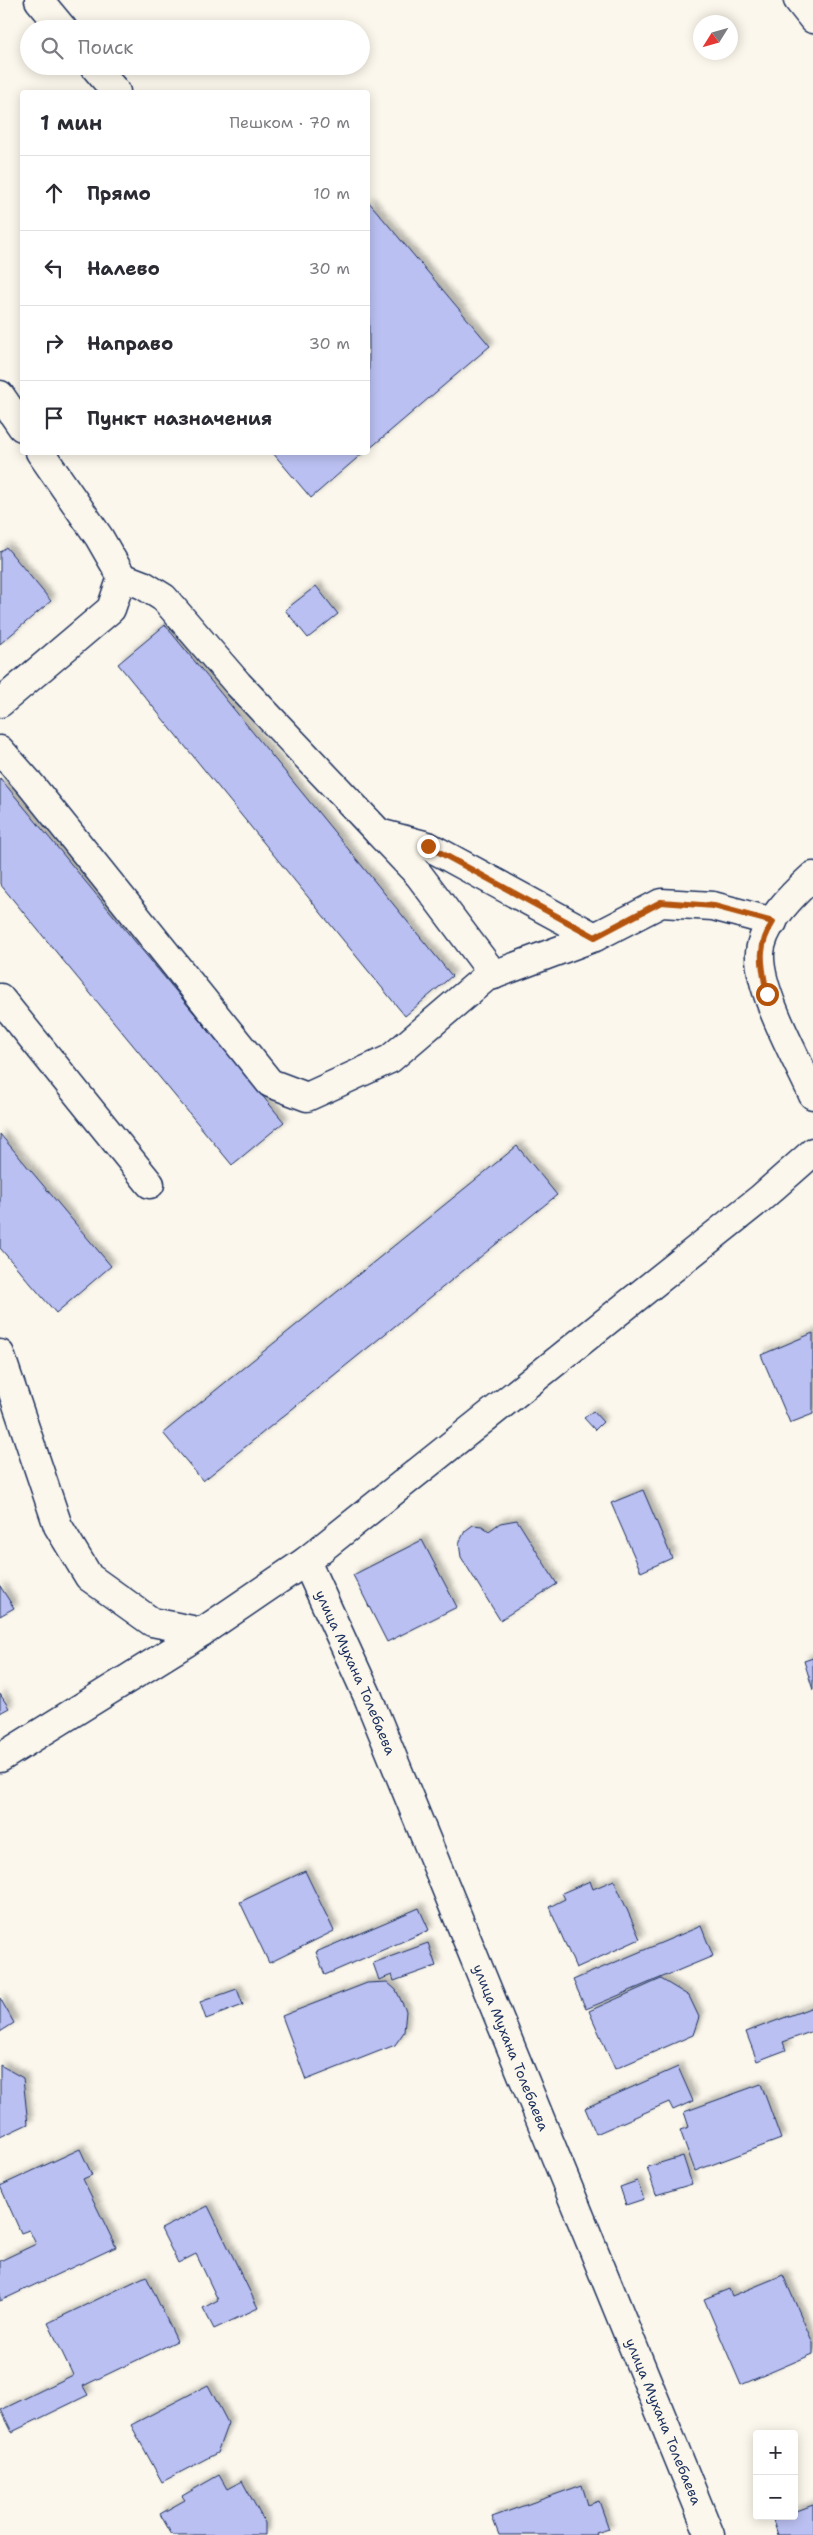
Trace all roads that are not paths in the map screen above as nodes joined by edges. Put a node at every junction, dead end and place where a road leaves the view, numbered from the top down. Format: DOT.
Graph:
graph roads {
  1 [pos="39,0"];
  2 [pos="798,0"];
  3 [pos="813,19"];
  4 [pos="56,20"];
  5 [pos="102,75"];
  6 [pos="114,90"];
  7 [pos="0,395"];
  8 [pos="20,424"];
  9 [pos="42,455"];
  10 [pos="122,577"];
  11 [pos="0,703"];
  12 [pos="0,750"];
  13 [pos="379,833"];
  14 [pos="813,876"];
  15 [pos="773,922"];
  16 [pos="595,937"];
  17 [pos="494,975"];
  18 [pos="0,998"];
  19 [pos="813,1095"];
  20 [pos="813,1152"];
  21 [pos="150,1184"];
  22 [pos="0,1354"];
  23 [pos="306,1561"];
  24 [pos="202,1632"];
  25 [pos="0,1758"];
  26 [pos="710,2535"];
  1 -- 4 [label="street"];
  2 -- 3 [label="street"];
  5 -- 6 [label="street"];
  7 -- 8 [label="street"];
  9 -- 10 [label="street"];
  10 -- 11 [label="street"];
  10 -- 13 [label="street"];
  12 -- 17 [label="street"];
  13 -- 16 [label="street"];
  13 -- 17 [label="street"];
  14 -- 15 [label="street"];
  15 -- 16 [label="street"];
  15 -- 19 [label="street"];
  16 -- 17 [label="street"];
  18 -- 21 [label="street"];
  20 -- 23 [label="street"];
  22 -- 24 [label="street"];
  23 -- 24 [label="street"];
  23 -- 26 [label="street, улица Мухана Толебаева"];
  24 -- 25 [label="street"];
}
